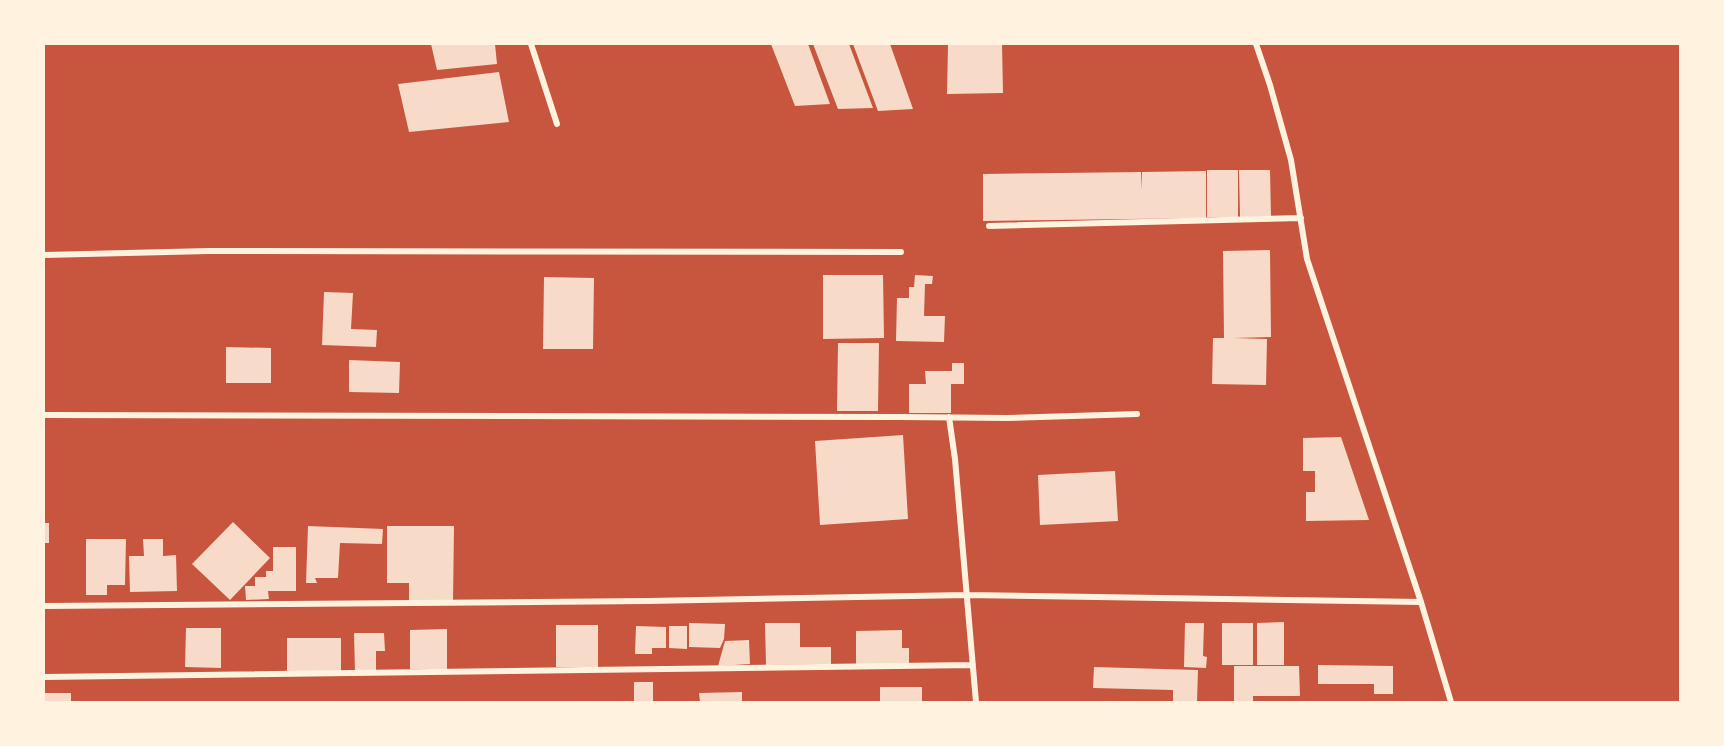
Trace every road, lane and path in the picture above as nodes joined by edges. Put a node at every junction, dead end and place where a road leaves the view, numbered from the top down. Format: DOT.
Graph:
graph roads {
  1 [pos="531,44"];
  2 [pos="1256,44"];
  3 [pos="557,124"];
  4 [pos="1301,218"];
  5 [pos="989,226"];
  6 [pos="901,252"];
  7 [pos="44,255"];
  8 [pos="1137,414"];
  9 [pos="44,415"];
  10 [pos="949,417"];
  11 [pos="966,595"];
  12 [pos="1421,602"];
  13 [pos="44,606"];
  14 [pos="974,665"];
  15 [pos="44,677"];
  16 [pos="976,702"];
  17 [pos="1451,702"];
  1 -- 3 [label="street"];
  2 -- 4 [label="street"];
  4 -- 5 [label="street"];
  4 -- 12 [label="street"];
  6 -- 7 [label="street"];
  8 -- 10 [label="street"];
  9 -- 10 [label="street"];
  10 -- 11 [label="street"];
  11 -- 12 [label="street"];
  11 -- 13 [label="street"];
  11 -- 14 [label="street"];
  12 -- 17 [label="street"];
  14 -- 15 [label="street"];
  14 -- 16 [label="street"];
}
